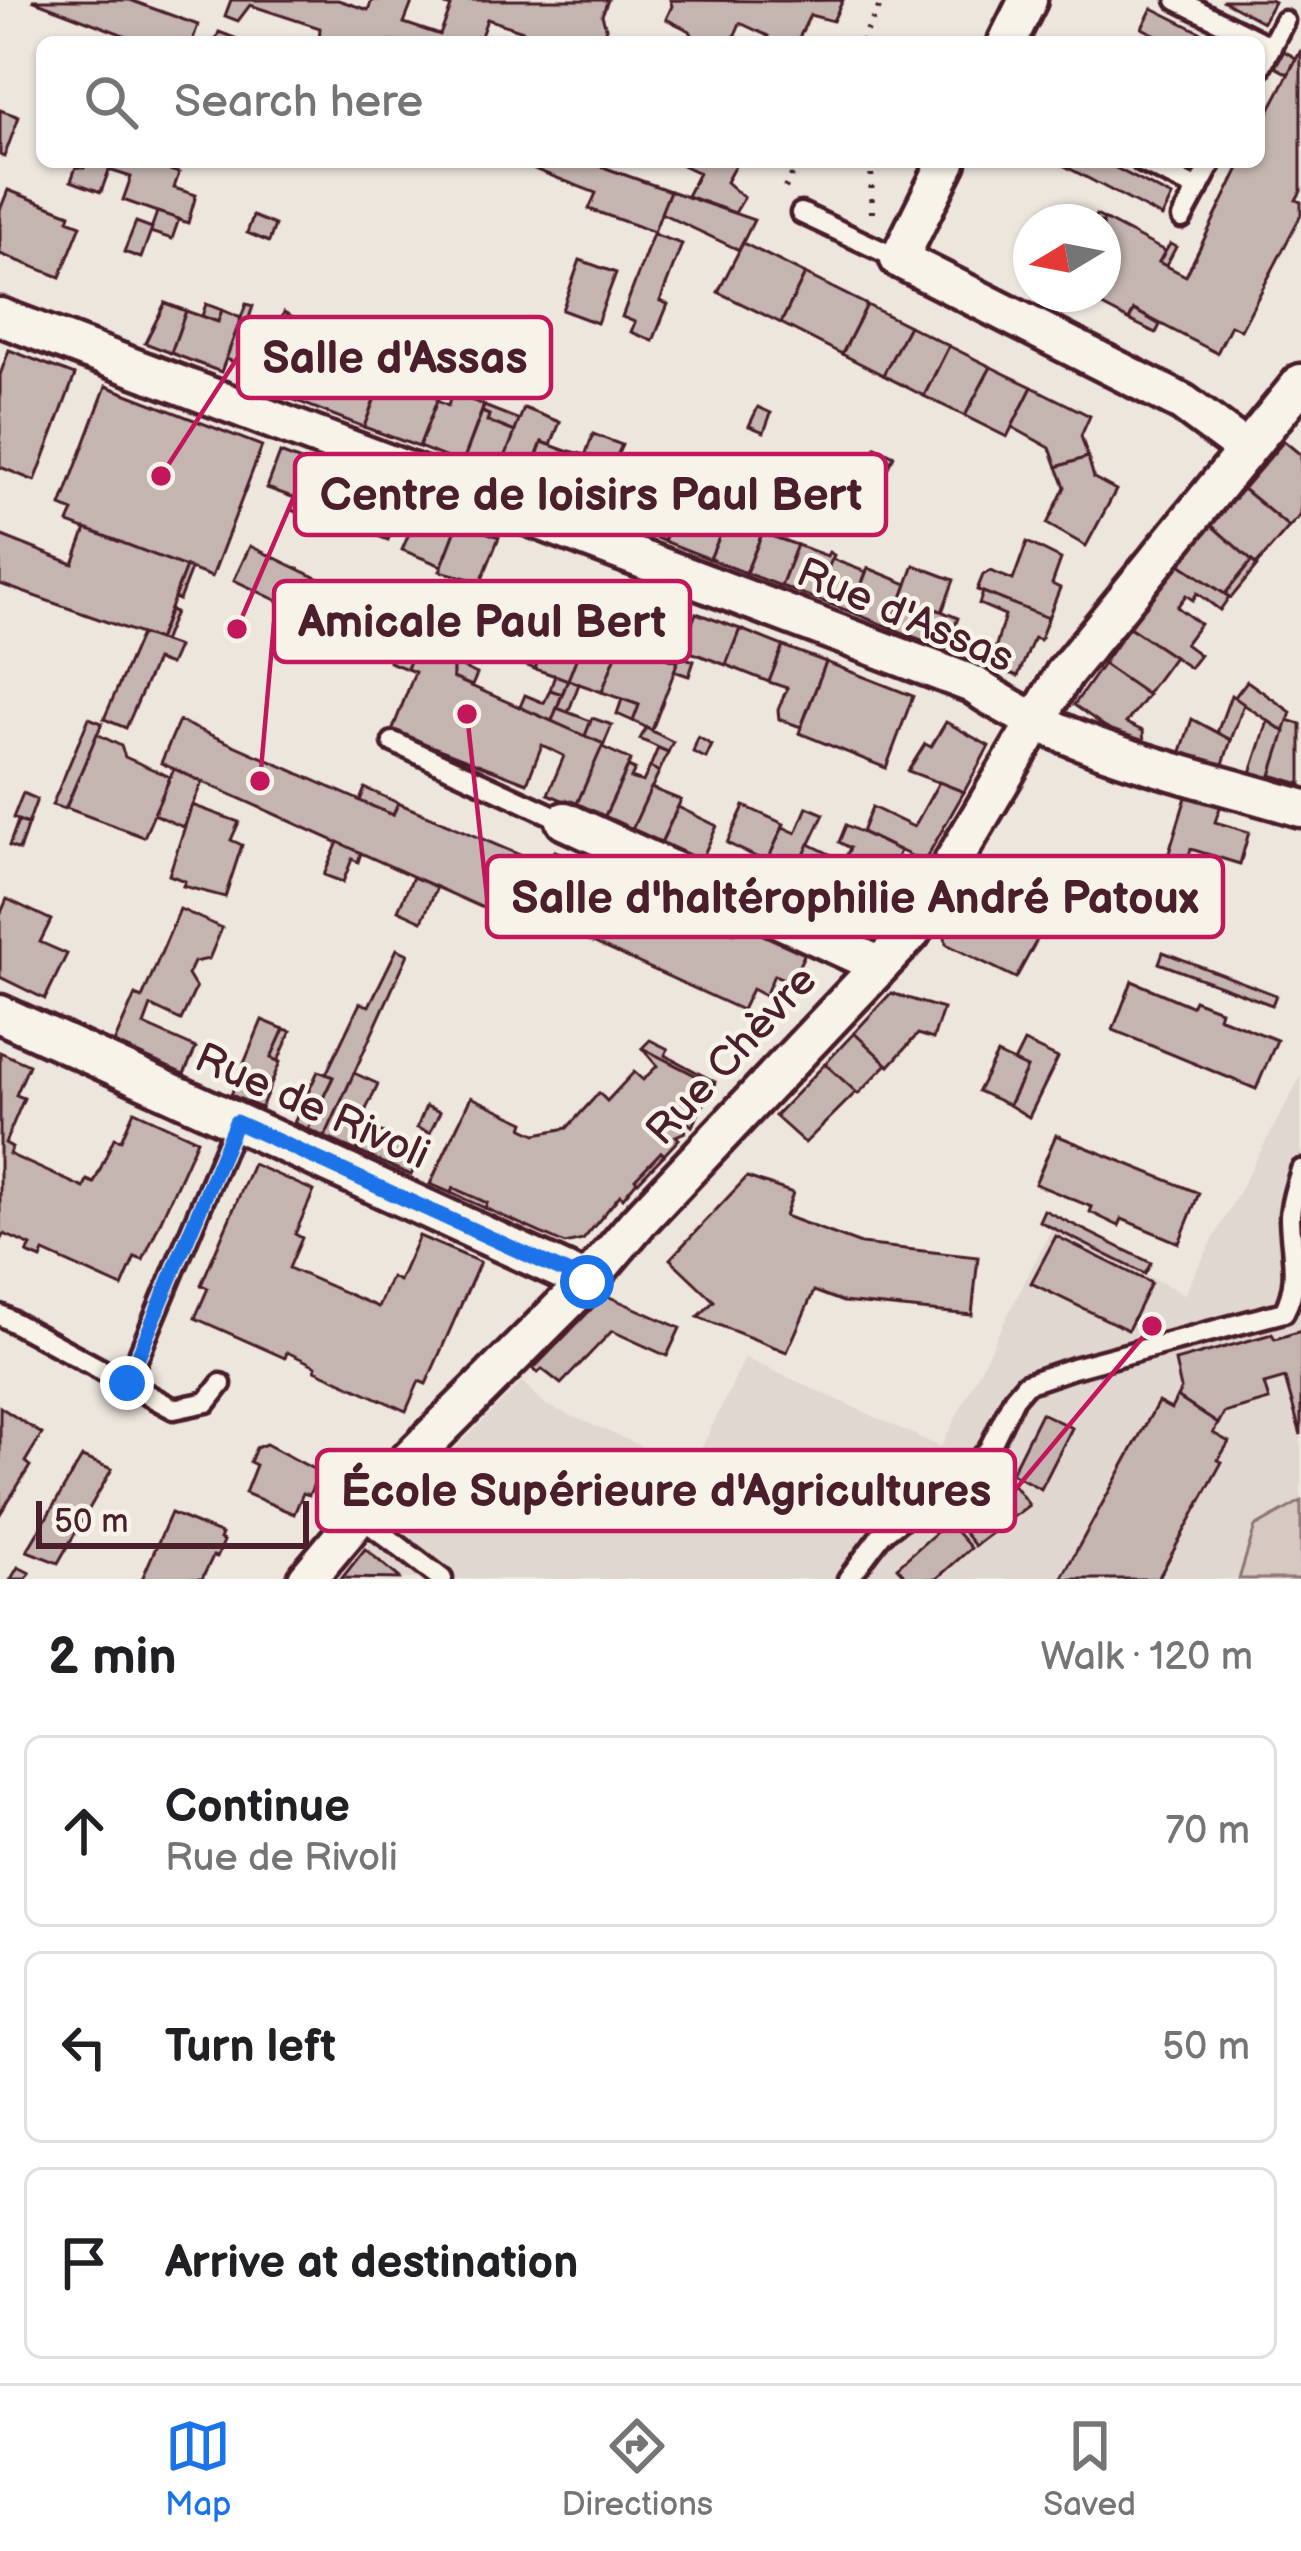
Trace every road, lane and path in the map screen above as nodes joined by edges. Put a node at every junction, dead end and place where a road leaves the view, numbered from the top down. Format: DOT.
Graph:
graph roads {
  1 [pos="883,0"];
  2 [pos="1028,0"];
  3 [pos="1177,0"];
  4 [pos="1284,21"];
  5 [pos="866,36"];
  6 [pos="1010,36"];
  7 [pos="1251,36"];
  8 [pos="1265,43"];
  9 [pos="1271,46"];
  10 [pos="1265,58"];
  11 [pos="796,168"];
  12 [pos="871,168"];
  13 [pos="944,168"];
  14 [pos="1154,168"];
  15 [pos="1209,168"];
  16 [pos="785,188"];
  17 [pos="1198,189"];
  18 [pos="801,212"];
  19 [pos="872,218"];
  20 [pos="1182,218"];
  21 [pos="899,259"];
  22 [pos="0,317"];
  23 [pos="1301,383"];
  24 [pos="1245,449"];
  25 [pos="1035,720"];
  26 [pos="392,742"];
  27 [pos="1301,808"];
  28 [pos="565,821"];
  29 [pos="879,965"];
  30 [pos="0,1014"];
  31 [pos="236,1122"];
  32 [pos="1301,1169"];
  33 [pos="587,1282"];
  34 [pos="0,1315"];
  35 [pos="127,1383"];
  36 [pos="221,1384"];
  37 [pos="358,1515"];
  38 [pos="308,1579"];
  39 [pos="442,1579"];
  40 [pos="848,1579"];
  1 -- 5 [label="path"];
  2 -- 6 [label="street"];
  3 -- 7 [label="lane"];
  4 -- 9 [label="lane"];
  8 -- 9 [label="lane"];
  9 -- 10 [label="lane"];
  11 -- 16 [label="path"];
  12 -- 19 [label="path"];
  13 -- 21 [label="street"];
  14 -- 17 [label="lane"];
  15 -- 17 [label="lane"];
  17 -- 20 [label="lane"];
  18 -- 21 [label="lane"];
  21 -- 24 [label="street"];
  22 -- 25 [label="street, Rue d'Assas"];
  23 -- 24 [label="street, Rue Chèvre"];
  24 -- 25 [label="street, Rue Chèvre"];
  25 -- 27 [label="street, Rue d'Assas"];
  25 -- 29 [label="street, Rue Chèvre"];
  26 -- 28 [label="lane"];
  28 -- 29 [label="street"];
  29 -- 33 [label="street, Rue Chèvre"];
  30 -- 31 [label="street, Rue de Rivoli"];
  31 -- 33 [label="street, Rue de Rivoli"];
  31 -- 35 [label="lane"];
  32 -- 40 [label="lane"];
  33 -- 37 [label="street, Rue Chèvre"];
  34 -- 35 [label="lane"];
  35 -- 36 [label="lane"];
  37 -- 38 [label="street, Rue Chèvre"];
  37 -- 39 [label="lane"];
}
